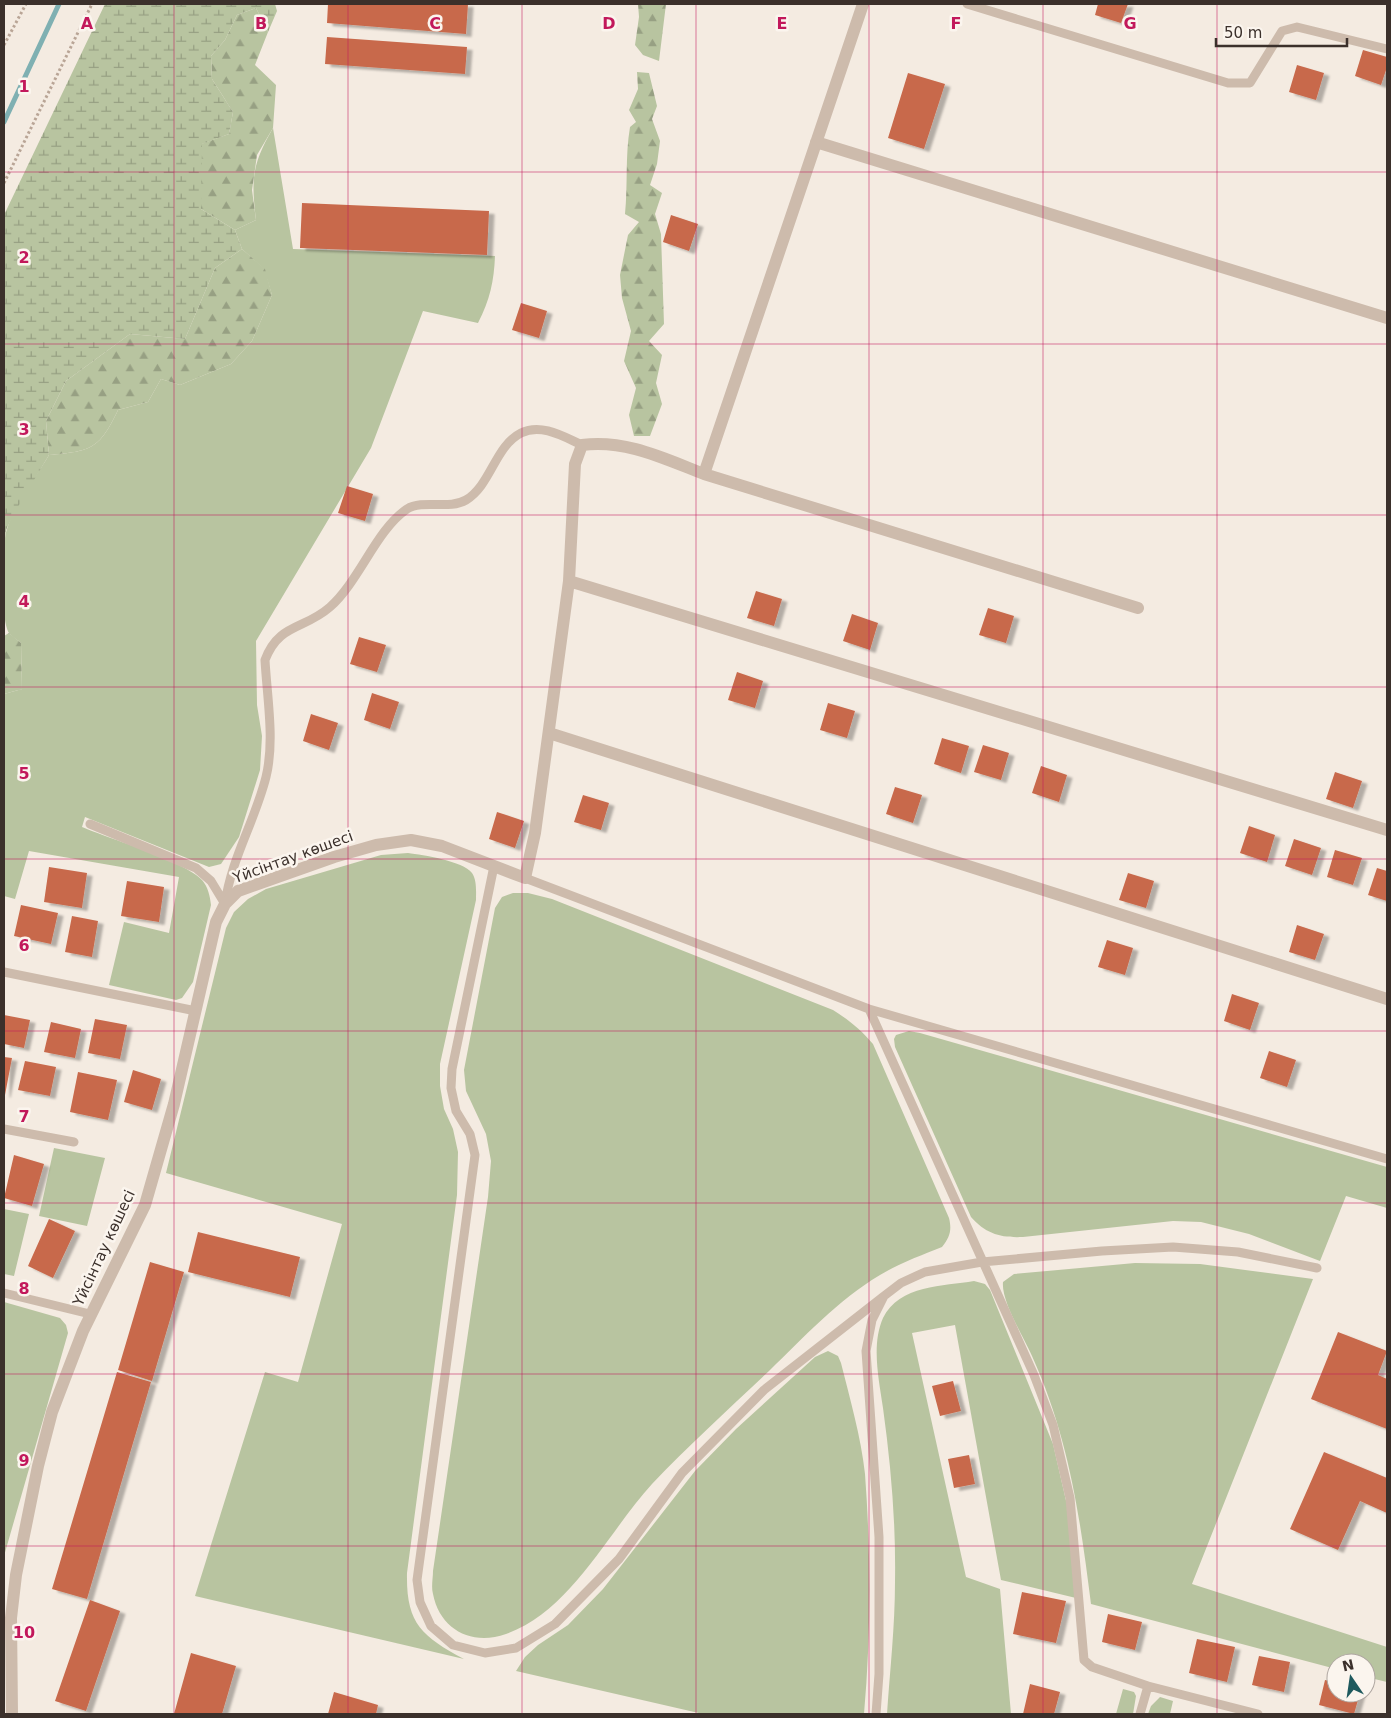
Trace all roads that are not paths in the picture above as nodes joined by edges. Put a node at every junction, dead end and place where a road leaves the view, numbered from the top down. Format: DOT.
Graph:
graph roads {
  1 [pos="863,4"];
  2 [pos="967,4"];
  3 [pos="1387,49"];
  4 [pos="816,142"];
  5 [pos="1387,318"];
  6 [pos="582,445"];
  7 [pos="704,474"];
  8 [pos="569,581"];
  9 [pos="1138,608"];
  10 [pos="549,733"];
  11 [pos="90,824"];
  12 [pos="1387,830"];
  13 [pos="494,866"];
  14 [pos="525,878"];
  15 [pos="225,904"];
  16 [pos="4,972"];
  17 [pos="1387,999"];
  18 [pos="196,1010"];
  19 [pos="869,1010"];
  20 [pos="4,1129"];
  21 [pos="74,1142"];
  22 [pos="1387,1159"];
  23 [pos="982,1262"];
  24 [pos="1317,1268"];
  25 [pos="4,1293"];
  26 [pos="884,1296"];
  27 [pos="90,1314"];
  28 [pos="1148,1686"];
  29 [pos="12,1714"];
  30 [pos="876,1714"];
  31 [pos="1140,1714"];
  32 [pos="1258,1714"];
  1 -- 4 [label="street"];
  2 -- 3 [label="lane"];
  4 -- 5 [label="street"];
  4 -- 7 [label="street"];
  6 -- 7 [label="street"];
  6 -- 8 [label="street"];
  6 -- 15 [label="lane"];
  7 -- 9 [label="street"];
  8 -- 10 [label="street"];
  8 -- 12 [label="street"];
  10 -- 14 [label="street"];
  10 -- 17 [label="street"];
  11 -- 15 [label="lane"];
  13 -- 14 [label="street, Үйсінтау көшесі"];
  13 -- 15 [label="street, Үйсінтау көшесі"];
  13 -- 26 [label="lane"];
  14 -- 19 [label="lane"];
  15 -- 18 [label="street, Үйсінтау көшесі"];
  16 -- 18 [label="lane"];
  18 -- 27 [label="street, Үйсінтау көшесі"];
  19 -- 22 [label="lane"];
  19 -- 23 [label="lane"];
  20 -- 21 [label="lane"];
  23 -- 24 [label="lane"];
  23 -- 26 [label="lane"];
  23 -- 28 [label="lane"];
  25 -- 27 [label="lane"];
  26 -- 30 [label="lane"];
  27 -- 29 [label="street, Үйсінтау көшесі"];
  28 -- 31 [label="lane"];
  28 -- 32 [label="lane"];
}
